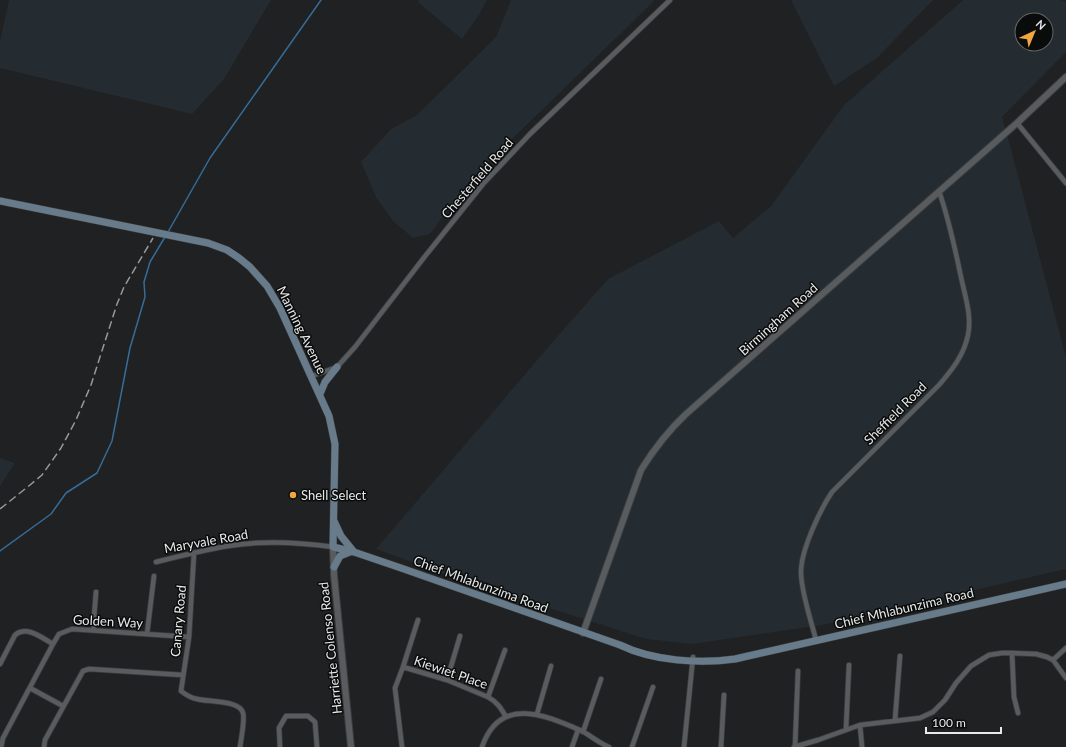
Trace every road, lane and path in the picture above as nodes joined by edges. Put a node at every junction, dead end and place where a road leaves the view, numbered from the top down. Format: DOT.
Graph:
graph roads {
  1 [pos="671,0"];
  2 [pos="1066,77"];
  3 [pos="1017,123"];
  4 [pos="1066,183"];
  5 [pos="939,191"];
  6 [pos="1,201"];
  7 [pos="337,367"];
  8 [pos="312,376"];
  9 [pos="320,394"];
  10 [pos="332,516"];
  11 [pos="333,547"];
  12 [pos="354,552"];
  13 [pos="194,553"];
  14 [pos="156,562"];
  15 [pos="334,566"];
  16 [pos="154,576"];
  17 [pos="1066,584"];
  18 [pos="96,592"];
  19 [pos="418,620"];
  20 [pos="93,630"];
  21 [pos="583,633"];
  22 [pos="147,634"];
  23 [pos="460,636"];
  24 [pos="189,637"];
  25 [pos="816,640"];
  26 [pos="52,644"];
  27 [pos="1066,648"];
  28 [pos="505,650"];
  29 [pos="1012,653"];
  30 [pos="900,656"];
  31 [pos="693,658"];
  32 [pos="1053,660"];
  33 [pos="0,664"];
  34 [pos="849,665"];
  35 [pos="551,666"];
  36 [pos="403,667"];
  37 [pos="798,671"];
  38 [pos="183,675"];
  39 [pos="1066,678"];
  40 [pos="601,679"];
  41 [pos="447,680"];
  42 [pos="652,687"];
  43 [pos="30,688"];
  44 [pos="724,695"];
  45 [pos="488,697"];
  46 [pos="63,706"];
  47 [pos="1018,713"];
  48 [pos="537,714"];
  49 [pos="506,717"];
  50 [pos="895,720"];
  51 [pos="860,724"];
  52 [pos="846,729"];
  53 [pos="580,731"];
  54 [pos="818,740"];
  55 [pos="606,746"];
  56 [pos="1,747"];
  57 [pos="44,747"];
  58 [pos="240,747"];
  59 [pos="280,747"];
  60 [pos="317,747"];
  61 [pos="351,747"];
  62 [pos="402,747"];
  63 [pos="482,747"];
  64 [pos="572,747"];
  65 [pos="632,747"];
  66 [pos="684,747"];
  67 [pos="720,747"];
  68 [pos="795,747"];
  69 [pos="818,747"];
  70 [pos="862,747"];
  1 -- 7 [label="street, Chesterfield Road"];
  2 -- 3 [label="street, Birmingham Road"];
  3 -- 4 [label="street"];
  3 -- 5 [label="street, Birmingham Road"];
  5 -- 21 [label="street, Birmingham Road"];
  5 -- 25 [label="street, Sheffield Road"];
  6 -- 8 [label="main road, Manning Avenue"];
  7 -- 8 [label="street, Chesterfield Road"];
  7 -- 9 [label="main road"];
  8 -- 9 [label="main road, Manning Avenue"];
  9 -- 10 [label="main road, Manning Avenue"];
  10 -- 11 [label="main road, Manning Avenue"];
  10 -- 12 [label="main road"];
  11 -- 12 [label="main road, Chief Mhlabunzima Road"];
  11 -- 13 [label="street, Maryvale Road"];
  11 -- 15 [label="street, Harriette Colenso Road"];
  12 -- 15 [label="main road"];
  12 -- 21 [label="main road, Chief Mhlabunzima Road"];
  13 -- 14 [label="street, Maryvale Road"];
  13 -- 24 [label="street, Canary Road"];
  15 -- 61 [label="street, Harriette Colenso Road"];
  16 -- 22 [label="street"];
  17 -- 25 [label="main road, Chief Mhlabunzima Road"];
  18 -- 20 [label="street"];
  19 -- 36 [label="street"];
  20 -- 22 [label="street, Golden Way"];
  20 -- 26 [label="street, Golden Way"];
  21 -- 31 [label="main road, Chief Mhlabunzima Road"];
  22 -- 24 [label="street, Golden Way"];
  23 -- 41 [label="street"];
  24 -- 38 [label="street, Canary Road"];
  25 -- 31 [label="main road, Chief Mhlabunzima Road"];
  26 -- 33 [label="street"];
  26 -- 43 [label="street, Golden Way"];
  27 -- 32 [label="street"];
  28 -- 45 [label="street"];
  29 -- 32 [label="street"];
  29 -- 47 [label="street"];
  29 -- 50 [label="street"];
  30 -- 50 [label="street"];
  31 -- 66 [label="street"];
  32 -- 39 [label="street"];
  34 -- 52 [label="street"];
  35 -- 48 [label="street"];
  36 -- 41 [label="street, Kiewiet Place"];
  36 -- 62 [label="street"];
  37 -- 68 [label="street"];
  38 -- 46 [label="street"];
  38 -- 58 [label="street, Canary Road"];
  40 -- 53 [label="street"];
  41 -- 45 [label="street, Kiewiet Place"];
  42 -- 65 [label="street"];
  43 -- 46 [label="street"];
  43 -- 56 [label="street, Golden Way"];
  44 -- 67 [label="street"];
  45 -- 49 [label="street, Kiewiet Place"];
  46 -- 57 [label="street"];
  48 -- 49 [label="street"];
  48 -- 53 [label="street"];
  49 -- 63 [label="street"];
  50 -- 51 [label="street"];
  51 -- 52 [label="street"];
  51 -- 70 [label="street"];
  52 -- 54 [label="street"];
  53 -- 55 [label="street"];
  53 -- 64 [label="street"];
  54 -- 68 [label="street"];
  54 -- 69 [label="street"];
  59 -- 60 [label="street"];
}
